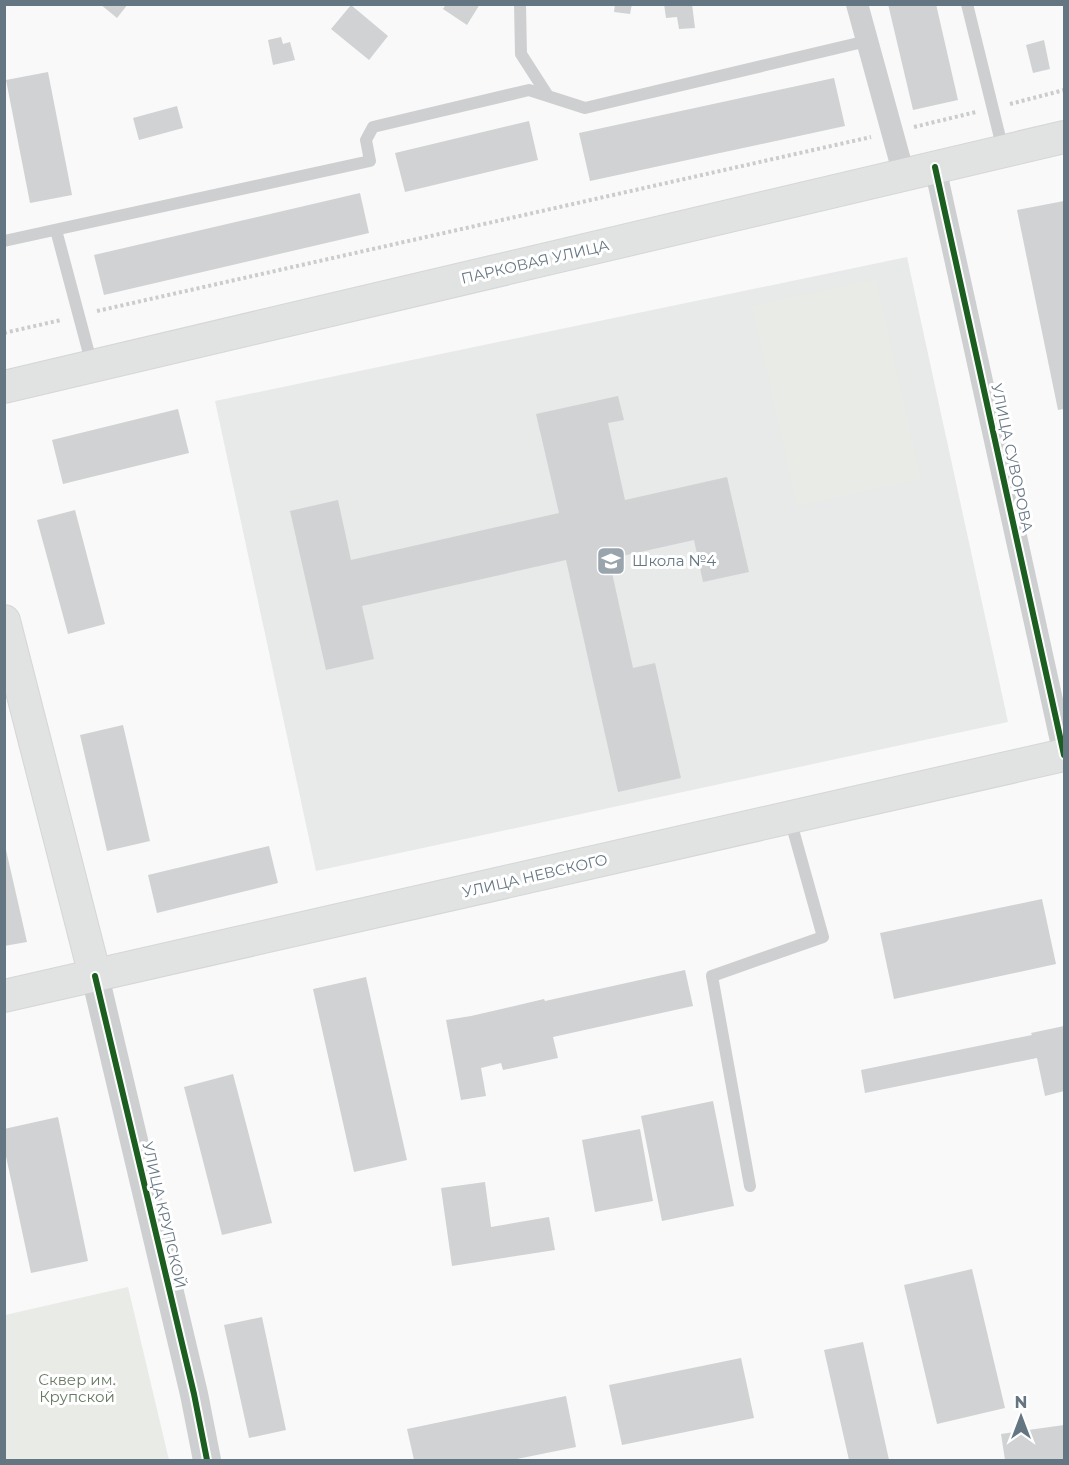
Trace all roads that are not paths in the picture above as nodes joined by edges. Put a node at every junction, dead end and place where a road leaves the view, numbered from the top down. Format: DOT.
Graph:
graph roads {
  1 [pos="520,4"];
  2 [pos="856,4"];
  3 [pos="967,4"];
  4 [pos="867,41"];
  5 [pos="548,96"];
  6 [pos="1065,137"];
  7 [pos="1004,151"];
  8 [pos="935,167"];
  9 [pos="904,174"];
  10 [pos="56,230"];
  11 [pos="4,241"];
  12 [pos="93,366"];
  13 [pos="4,387"];
  14 [pos="4,621"];
  15 [pos="1065,755"];
  16 [pos="790,818"];
  17 [pos="95,976"];
  18 [pos="4,996"];
  19 [pos="750,1186"];
  20 [pos="207,1461"];
  1 -- 5 [label="lane"];
  2 -- 4 [label="street"];
  3 -- 7 [label="lane"];
  4 -- 5 [label="lane"];
  4 -- 9 [label="street"];
  5 -- 10 [label="lane"];
  6 -- 7 [label="main road, ПАРКОВАЯ УЛИЦА"];
  7 -- 8 [label="main road, ПАРКОВАЯ УЛИЦА"];
  8 -- 9 [label="main road, ПАРКОВАЯ УЛИЦА"];
  8 -- 15 [label="street, УЛИЦА СУВОРОВА"];
  9 -- 12 [label="main road, ПАРКОВАЯ УЛИЦА"];
  10 -- 11 [label="lane"];
  10 -- 12 [label="lane"];
  12 -- 13 [label="main road, ПАРКОВАЯ УЛИЦА"];
  14 -- 17 [label="main road, УЛИЦА КРУПСКОЙ"];
  15 -- 16 [label="main road, УЛИЦА НЕВСКОГО"];
  16 -- 17 [label="main road, УЛИЦА НЕВСКОГО"];
  16 -- 19 [label="lane"];
  17 -- 18 [label="main road, УЛИЦА НЕВСКОГО"];
  17 -- 20 [label="street, УЛИЦА КРУПСКОЙ"];
}
